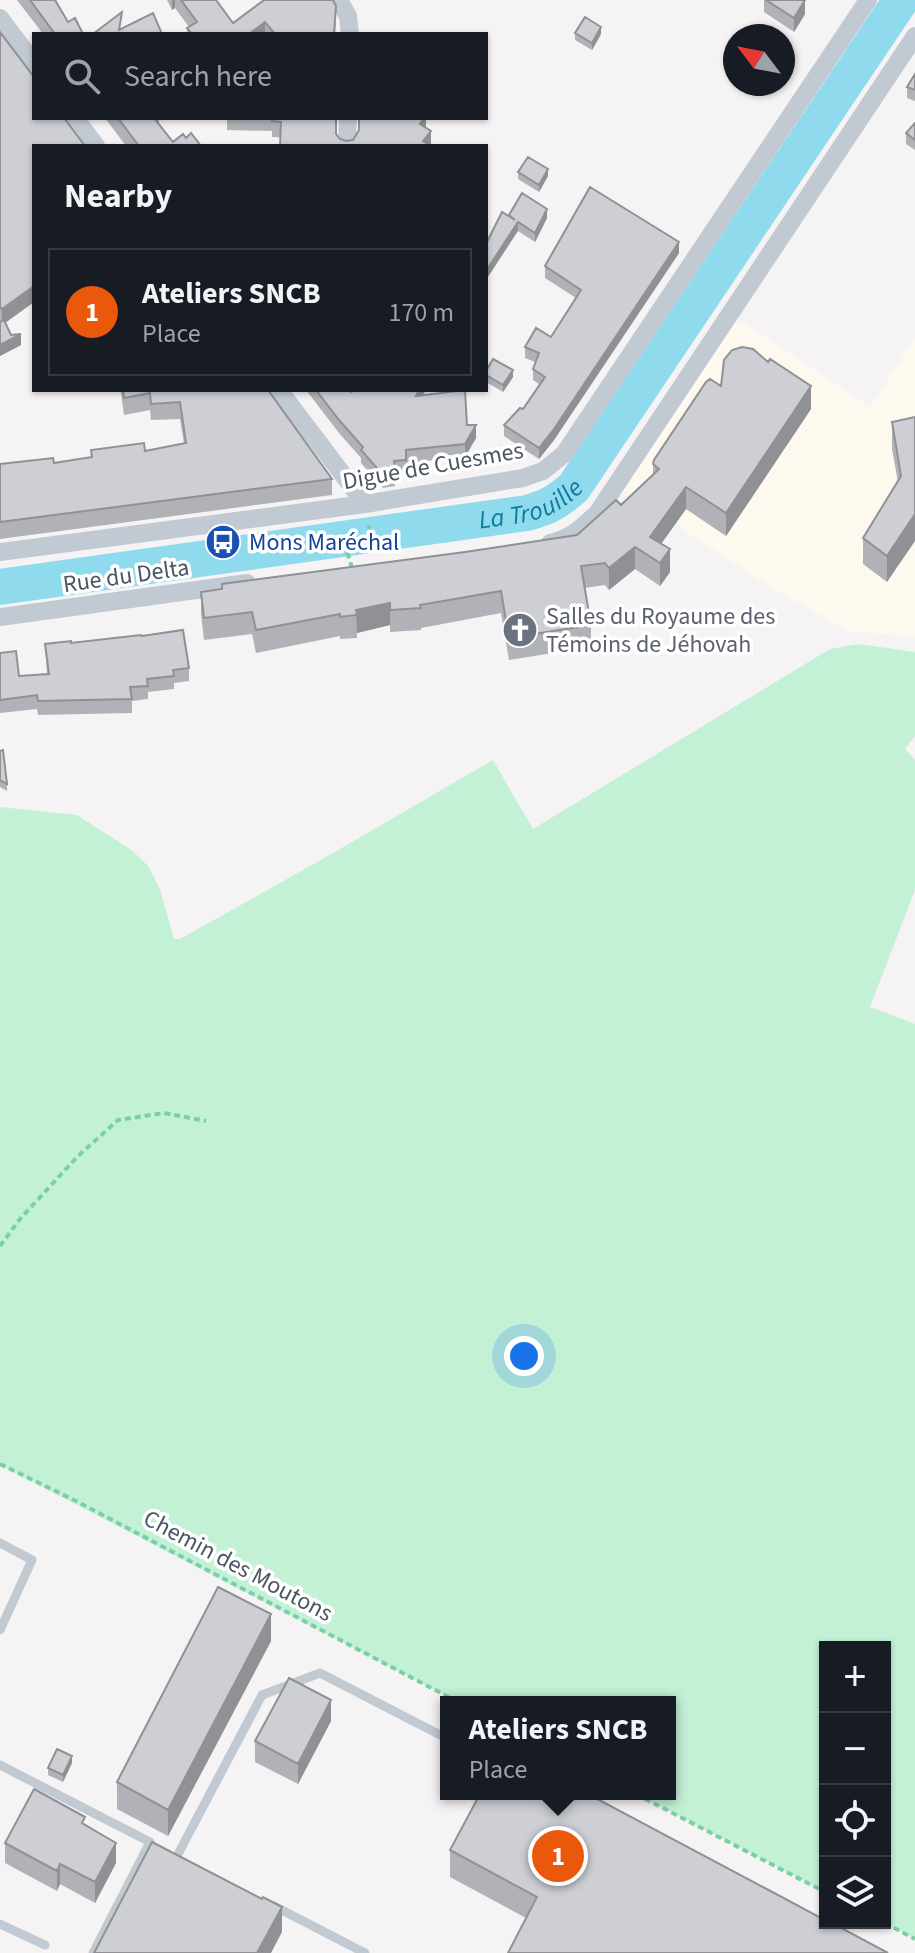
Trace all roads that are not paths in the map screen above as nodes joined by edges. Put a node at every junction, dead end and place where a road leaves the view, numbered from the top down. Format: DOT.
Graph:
graph roads {
  1 [pos="339,0"];
  2 [pos="868,0"];
  3 [pos="0,18"];
  4 [pos="350,32"];
  5 [pos="915,36"];
  6 [pos="32,60"];
  7 [pos="76,120"];
  8 [pos="348,120"];
  9 [pos="94,144"];
  10 [pos="347,144"];
  11 [pos="280,392"];
  12 [pos="366,510"];
  13 [pos="538,546"];
  14 [pos="0,552"];
  15 [pos="261,581"];
  16 [pos="0,617"];
  17 [pos="0,1543"];
  18 [pos="0,1630"];
  19 [pos="440,1735"];
  20 [pos="0,1765"];
  21 [pos="150,1842"];
  22 [pos="177,1856"];
  23 [pos="190,1863"];
  24 [pos="271,1905"];
  25 [pos="0,1924"];
  26 [pos="45,1945"];
  27 [pos="93,1953"];
  28 [pos="365,1953"];
  1 -- 4 [label="street"];
  2 -- 12 [label="street, Digue de Cuesmes"];
  3 -- 6 [label="street"];
  5 -- 13 [label="street"];
  7 -- 9 [label="street"];
  8 -- 10 [label="street"];
  11 -- 12 [label="street"];
  12 -- 14 [label="street, Digue de Cuesmes"];
  15 -- 16 [label="street, Rue du Delta"];
  17 -- 18 [label="lane"];
  19 -- 22 [label="lane"];
  20 -- 21 [label="lane"];
  21 -- 22 [label="lane"];
  21 -- 27 [label="lane"];
  22 -- 23 [label="lane"];
  24 -- 28 [label="lane"];
  25 -- 26 [label="lane"];
}
